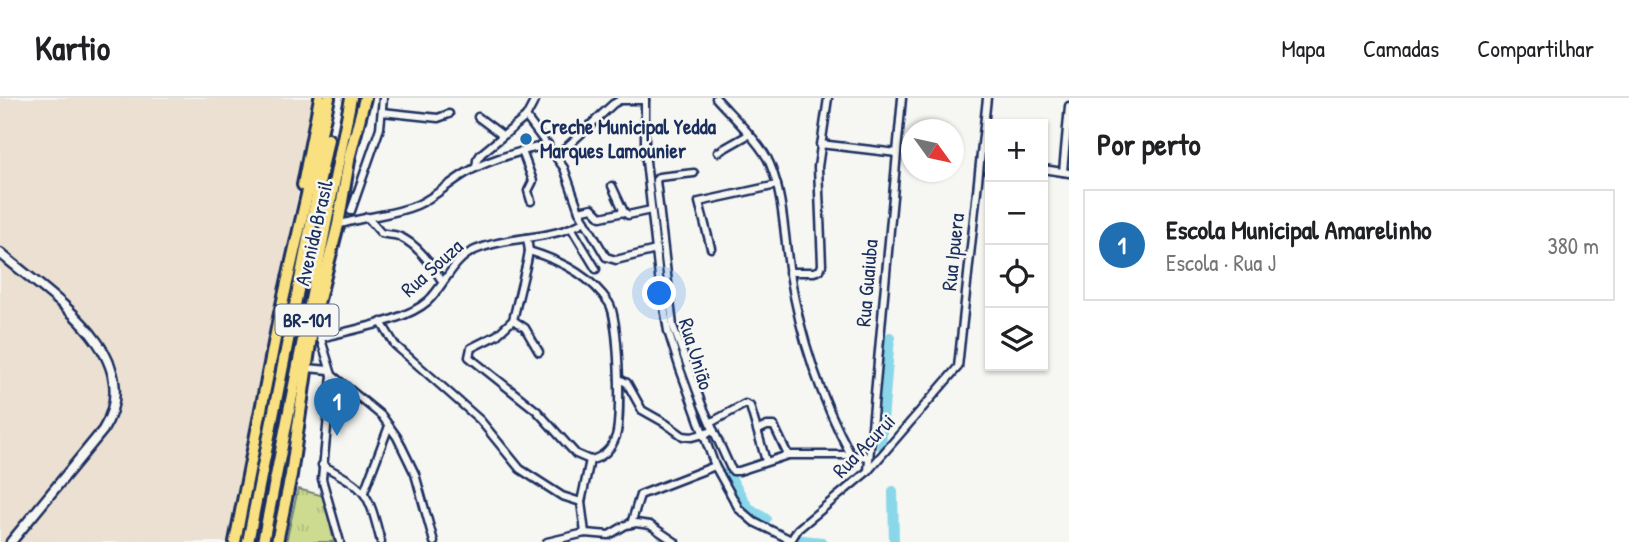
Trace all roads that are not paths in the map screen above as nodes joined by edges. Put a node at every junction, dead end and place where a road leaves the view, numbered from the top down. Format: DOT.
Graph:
graph roads {
  1 [pos="320,98"];
  2 [pos="330,98"];
  3 [pos="336,98"];
  4 [pos="351,98"];
  5 [pos="359,98"];
  6 [pos="365,98"];
  7 [pos="383,98"];
  8 [pos="536,98"];
  9 [pos="606,98"];
  10 [pos="716,98"];
  11 [pos="828,98"];
  12 [pos="902,98"];
  13 [pos="987,98"];
  14 [pos="645,99"];
  15 [pos="1069,106"];
  16 [pos="609,107"];
  17 [pos="382,112"];
  18 [pos="449,114"];
  19 [pos="478,117"];
  20 [pos="526,117"];
  21 [pos="502,135"];
  22 [pos="748,135"];
  23 [pos="1068,143"];
  24 [pos="548,144"];
  25 [pos="820,144"];
  26 [pos="522,151"];
  27 [pos="718,152"];
  28 [pos="897,153"];
  29 [pos="350,155"];
  30 [pos="556,156"];
  31 [pos="324,166"];
  32 [pos="476,168"];
  33 [pos="1048,170"];
  34 [pos="1066,172"];
  35 [pos="694,173"];
  36 [pos="777,185"];
  37 [pos="612,186"];
  38 [pos="531,201"];
  39 [pos="346,207"];
  40 [pos="579,211"];
  41 [pos="624,212"];
  42 [pos="654,216"];
  43 [pos="367,217"];
  44 [pos="357,218"];
  45 [pos="585,221"];
  46 [pos="338,225"];
  47 [pos="572,229"];
  48 [pos="527,238"];
  49 [pos="711,247"];
  50 [pos="294,250"];
  51 [pos="656,250"];
  52 [pos="529,251"];
  53 [pos="0,253"];
  54 [pos="596,270"];
  55 [pos="789,272"];
  56 [pos="668,276"];
  57 [pos="659,277"];
  58 [pos="442,281"];
  59 [pos="285,292"];
  60 [pos="670,293"];
  61 [pos="662,295"];
  62 [pos="315,317"];
  63 [pos="513,320"];
  64 [pos="381,322"];
  65 [pos="321,338"];
  66 [pos="539,352"];
  67 [pos="958,367"];
  68 [pos="307,368"];
  69 [pos="331,372"];
  70 [pos="619,379"];
  71 [pos="710,423"];
  72 [pos="389,426"];
  73 [pos="758,430"];
  74 [pos="714,431"];
  75 [pos="704,435"];
  76 [pos="851,454"];
  77 [pos="788,455"];
  78 [pos="868,457"];
  79 [pos="590,460"];
  80 [pos="766,461"];
  81 [pos="322,465"];
  82 [pos="715,466"];
  83 [pos="868,471"];
  84 [pos="363,492"];
  85 [pos="580,502"];
  86 [pos="242,505"];
  87 [pos="631,524"];
  88 [pos="585,533"];
  89 [pos="790,541"];
  90 [pos="10,542"];
  91 [pos="235,542"];
  92 [pos="241,542"];
  93 [pos="248,542"];
  94 [pos="263,542"];
  95 [pos="277,542"];
  96 [pos="340,542"];
  97 [pos="381,542"];
  98 [pos="434,542"];
  99 [pos="547,542"];
  100 [pos="675,542"];
  1 -- 50 [label="highway, Avenida Brasil"];
  2 -- 50 [label="highway, Avenida Brasil"];
  3 -- 31 [label="highway, Avenida Brasil / BR-101"];
  4 -- 94 [label="highway, Avenida Brasil / BR-101"];
  5 -- 29 [label="highway"];
  6 -- 29 [label="highway, Avenida Brasil"];
  7 -- 17 [label="street"];
  8 -- 20 [label="street"];
  9 -- 16 [label="street"];
  10 -- 22 [label="street"];
  11 -- 25 [label="street"];
  12 -- 28 [label="street, Rua Guaiuba"];
  13 -- 67 [label="street, Rua Ipuera"];
  14 -- 16 [label="street"];
  14 -- 42 [label="street, Rua União"];
  15 -- 23 [label="street"];
  16 -- 30 [label="street"];
  17 -- 18 [label="street"];
  17 -- 39 [label="street"];
  19 -- 21 [label="street"];
  20 -- 21 [label="street"];
  20 -- 24 [label="street"];
  21 -- 32 [label="street"];
  22 -- 27 [label="street"];
  22 -- 36 [label="street"];
  23 -- 34 [label="street"];
  24 -- 26 [label="street"];
  24 -- 30 [label="street"];
  25 -- 28 [label="street"];
  25 -- 55 [label="street"];
  26 -- 32 [label="street"];
  26 -- 38 [label="street"];
  28 -- 78 [label="street, Rua Guaiuba"];
  29 -- 39 [label="highway, Avenida Brasil / BR-101"];
  30 -- 40 [label="street"];
  31 -- 59 [label="highway"];
  31 -- 93 [label="highway, Avenida Brasil / BR-101"];
  32 -- 43 [label="street"];
  33 -- 34 [label="street"];
  35 -- 42 [label="street"];
  36 -- 49 [label="street"];
  36 -- 55 [label="street"];
  37 -- 41 [label="street"];
  39 -- 44 [label="street"];
  39 -- 46 [label="highway, Avenida Brasil / BR-101"];
  40 -- 41 [label="street"];
  40 -- 45 [label="street"];
  41 -- 42 [label="street"];
  42 -- 51 [label="street, Rua União"];
  42 -- 56 [label="street"];
  43 -- 44 [label="street"];
  43 -- 58 [label="street"];
  44 -- 46 [label="street"];
  45 -- 47 [label="street"];
  45 -- 51 [label="street"];
  46 -- 62 [label="highway, Avenida Brasil / BR-101"];
  47 -- 48 [label="street, Rua Souza"];
  47 -- 54 [label="street"];
  48 -- 52 [label="street"];
  48 -- 58 [label="street, Rua Souza"];
  50 -- 59 [label="highway, Avenida Brasil"];
  51 -- 57 [label="street, Rua União"];
  52 -- 63 [label="street"];
  52 -- 70 [label="street"];
  53 -- 90 [label="street"];
  55 -- 76 [label="street"];
  56 -- 57 [label="street"];
  56 -- 60 [label="street"];
  57 -- 61 [label="street, Rua União"];
  58 -- 64 [label="street, Rua Souza"];
  59 -- 86 [label="highway, Avenida Brasil / BR-101"];
  60 -- 61 [label="street"];
  60 -- 71 [label="street"];
  61 -- 75 [label="street, Rua União"];
  62 -- 65 [label="street"];
  62 -- 68 [label="highway, Avenida Brasil / BR-101"];
  63 -- 66 [label="street"];
  63 -- 79 [label="street"];
  64 -- 65 [label="street, Rua Souza"];
  64 -- 85 [label="street"];
  65 -- 69 [label="street"];
  67 -- 83 [label="street, Rua Acurui"];
  68 -- 69 [label="street"];
  68 -- 95 [label="highway, Avenida Brasil / BR-101"];
  69 -- 72 [label="street"];
  69 -- 81 [label="street"];
  70 -- 75 [label="street"];
  70 -- 79 [label="street"];
  71 -- 73 [label="street"];
  71 -- 74 [label="street"];
  72 -- 84 [label="street"];
  72 -- 98 [label="street"];
  73 -- 77 [label="street"];
  73 -- 80 [label="street"];
  74 -- 75 [label="street"];
  74 -- 80 [label="street"];
  75 -- 82 [label="street, Rua União"];
  76 -- 77 [label="street"];
  76 -- 78 [label="street"];
  77 -- 80 [label="street"];
  78 -- 83 [label="street, Rua Guaiuba"];
  79 -- 85 [label="street"];
  81 -- 84 [label="street"];
  81 -- 96 [label="street"];
  82 -- 87 [label="street"];
  82 -- 89 [label="street, Rua União"];
  83 -- 89 [label="street, Rua Acurui"];
  84 -- 97 [label="street"];
  85 -- 88 [label="street"];
  86 -- 91 [label="highway, Avenida Brasil / BR-101"];
  86 -- 92 [label="highway"];
  87 -- 88 [label="street"];
  87 -- 100 [label="street"];
  88 -- 99 [label="street"];
}
